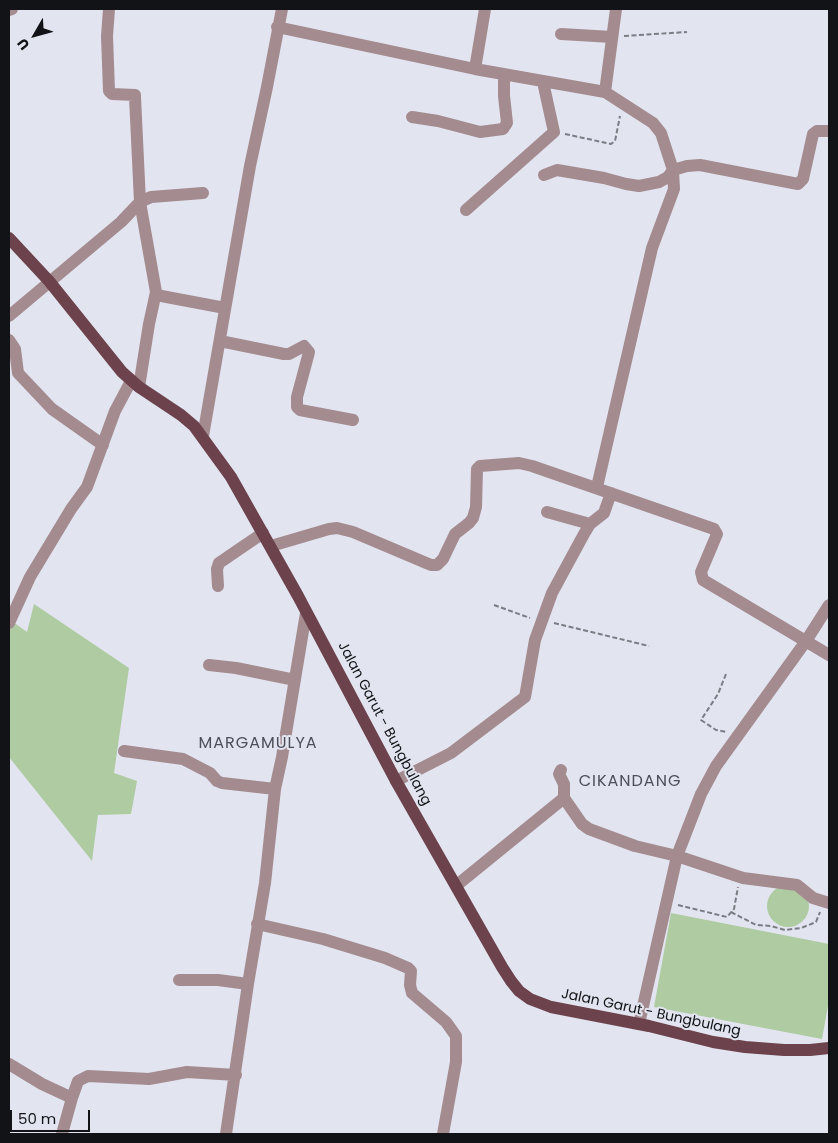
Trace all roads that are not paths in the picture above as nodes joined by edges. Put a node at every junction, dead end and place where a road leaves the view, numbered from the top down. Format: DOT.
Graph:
graph roads {
  1 [pos="12,9"];
  2 [pos="109,9"];
  3 [pos="282,9"];
  4 [pos="485,9"];
  5 [pos="616,9"];
  6 [pos="9,10"];
  7 [pos="277,26"];
  8 [pos="562,34"];
  9 [pos="612,37"];
  10 [pos="475,69"];
  11 [pos="504,74"];
  12 [pos="543,82"];
  13 [pos="605,92"];
  14 [pos="412,117"];
  15 [pos="829,130"];
  16 [pos="673,170"];
  17 [pos="544,175"];
  18 [pos="203,194"];
  19 [pos="140,202"];
  20 [pos="466,210"];
  21 [pos="9,238"];
  22 [pos="49,281"];
  23 [pos="156,296"];
  24 [pos="225,308"];
  25 [pos="9,316"];
  26 [pos="9,340"];
  27 [pos="220,341"];
  28 [pos="135,384"];
  29 [pos="353,420"];
  30 [pos="202,436"];
  31 [pos="103,445"];
  32 [pos="597,487"];
  33 [pos="611,493"];
  34 [pos="547,512"];
  35 [pos="590,524"];
  36 [pos="263,533"];
  37 [pos="270,546"];
  38 [pos="218,586"];
  39 [pos="829,605"];
  40 [pos="306,613"];
  41 [pos="10,614"];
  42 [pos="806,641"];
  43 [pos="829,655"];
  44 [pos="209,665"];
  45 [pos="295,680"];
  46 [pos="124,751"];
  47 [pos="561,770"];
  48 [pos="396,781"];
  49 [pos="275,789"];
  50 [pos="564,798"];
  51 [pos="677,856"];
  52 [pos="457,885"];
  53 [pos="827,903"];
  54 [pos="257,924"];
  55 [pos="179,980"];
  56 [pos="248,984"];
  57 [pos="639,1024"];
  58 [pos="829,1048"];
  59 [pos="9,1064"];
  60 [pos="236,1075"];
  61 [pos="72,1098"];
  62 [pos="62,1134"];
  63 [pos="226,1134"];
  64 [pos="443,1134"];
  1 -- 6 [label="street"];
  2 -- 19 [label="street"];
  3 -- 7 [label="street"];
  4 -- 10 [label="street"];
  5 -- 9 [label="street"];
  7 -- 10 [label="street"];
  7 -- 24 [label="street"];
  8 -- 9 [label="street"];
  9 -- 13 [label="street"];
  10 -- 11 [label="street"];
  11 -- 12 [label="street"];
  11 -- 14 [label="street"];
  12 -- 13 [label="street"];
  12 -- 20 [label="street"];
  13 -- 16 [label="street"];
  15 -- 16 [label="street"];
  16 -- 17 [label="street"];
  16 -- 32 [label="street"];
  18 -- 19 [label="street"];
  19 -- 22 [label="street"];
  19 -- 23 [label="street"];
  21 -- 22 [label="main road, Jalan Garut - Bungbulang"];
  22 -- 25 [label="street"];
  22 -- 28 [label="main road, Jalan Garut - Bungbulang"];
  23 -- 24 [label="street"];
  23 -- 28 [label="street"];
  24 -- 27 [label="street"];
  26 -- 31 [label="street"];
  27 -- 29 [label="street"];
  27 -- 30 [label="street"];
  28 -- 30 [label="main road, Jalan Garut - Bungbulang"];
  28 -- 31 [label="street"];
  30 -- 36 [label="main road, Jalan Garut - Bungbulang"];
  31 -- 41 [label="street"];
  32 -- 33 [label="street"];
  32 -- 37 [label="street"];
  33 -- 35 [label="street"];
  33 -- 42 [label="street"];
  34 -- 35 [label="street"];
  35 -- 48 [label="street"];
  36 -- 37 [label="main road, Jalan Garut - Bungbulang"];
  36 -- 38 [label="street"];
  37 -- 40 [label="main road, Jalan Garut - Bungbulang"];
  39 -- 42 [label="street"];
  40 -- 45 [label="street"];
  40 -- 48 [label="main road, Jalan Garut - Bungbulang"];
  42 -- 43 [label="street"];
  42 -- 51 [label="street"];
  44 -- 45 [label="street"];
  45 -- 49 [label="street"];
  46 -- 49 [label="street"];
  47 -- 50 [label="street"];
  48 -- 52 [label="main road, Jalan Garut - Bungbulang"];
  49 -- 54 [label="street"];
  50 -- 51 [label="street"];
  50 -- 52 [label="street"];
  51 -- 53 [label="street"];
  51 -- 57 [label="street"];
  52 -- 57 [label="main road, Jalan Garut - Bungbulang"];
  54 -- 56 [label="street"];
  54 -- 64 [label="street"];
  55 -- 56 [label="street"];
  56 -- 60 [label="street"];
  57 -- 58 [label="main road, Jalan Garut - Bungbulang"];
  59 -- 61 [label="street"];
  60 -- 61 [label="street"];
  60 -- 63 [label="street"];
  61 -- 62 [label="street"];
}
